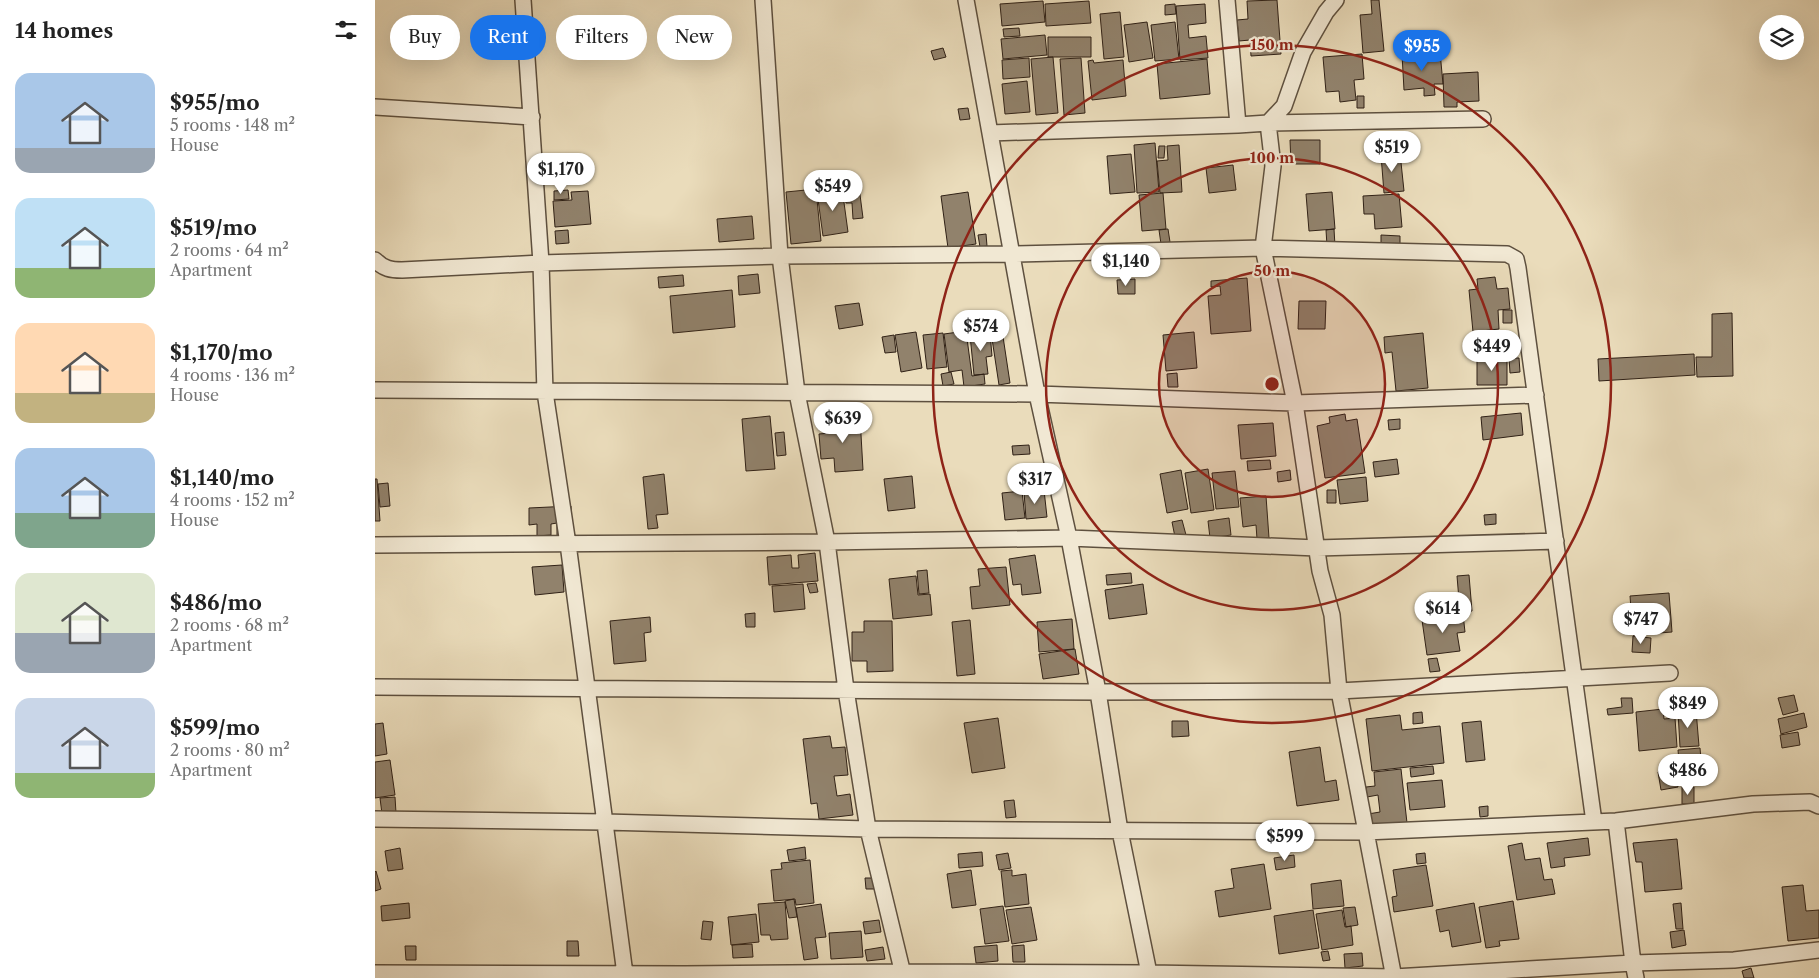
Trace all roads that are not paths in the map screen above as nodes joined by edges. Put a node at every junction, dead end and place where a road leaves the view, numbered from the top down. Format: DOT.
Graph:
graph roads {
  1 [pos="523,0"];
  2 [pos="763,0"];
  3 [pos="966,0"];
  4 [pos="1227,0"];
  5 [pos="1336,0"];
  6 [pos="375,107"];
  7 [pos="532,117"];
  8 [pos="1483,119"];
  9 [pos="1268,123"];
  10 [pos="1238,125"];
  11 [pos="990,133"];
  12 [pos="1263,248"];
  13 [pos="1013,254"];
  14 [pos="779,256"];
  15 [pos="375,260"];
  16 [pos="541,263"];
  17 [pos="375,390"];
  18 [pos="545,392"];
  19 [pos="797,393"];
  20 [pos="1037,394"];
  21 [pos="1537,395"];
  22 [pos="1295,403"];
  23 [pos="1069,538"];
  24 [pos="1556,540"];
  25 [pos="827,542"];
  26 [pos="568,544"];
  27 [pos="375,545"];
  28 [pos="1317,548"];
  29 [pos="1669,673"];
  30 [pos="1573,678"];
  31 [pos="375,687"];
  32 [pos="586,688"];
  33 [pos="846,690"];
  34 [pos="1339,691"];
  35 [pos="1098,692"];
  36 [pos="1819,806"];
  37 [pos="375,819"];
  38 [pos="1617,821"];
  39 [pos="605,822"];
  40 [pos="1594,822"];
  41 [pos="868,830"];
  42 [pos="1120,830"];
  43 [pos="1365,832"];
  44 [pos="1819,950"];
  45 [pos="1633,963"];
  46 [pos="375,973"];
  47 [pos="625,974"];
  48 [pos="903,975"];
  49 [pos="1149,975"];
  50 [pos="453,976"];
  51 [pos="686,976"];
  52 [pos="1394,978"];
  53 [pos="1636,978"];
  1 -- 7 [label="street"];
  2 -- 14 [label="street"];
  3 -- 11 [label="street"];
  4 -- 10 [label="street"];
  5 -- 9 [label="street"];
  6 -- 7 [label="street"];
  7 -- 16 [label="street"];
  8 -- 9 [label="street"];
  9 -- 10 [label="street"];
  9 -- 12 [label="street"];
  10 -- 11 [label="street"];
  11 -- 13 [label="street"];
  12 -- 13 [label="street"];
  12 -- 21 [label="street"];
  12 -- 22 [label="street"];
  13 -- 14 [label="street"];
  13 -- 20 [label="street"];
  14 -- 16 [label="street"];
  14 -- 19 [label="street"];
  15 -- 16 [label="street"];
  16 -- 18 [label="street"];
  17 -- 18 [label="street"];
  18 -- 19 [label="street"];
  18 -- 26 [label="street"];
  19 -- 20 [label="street"];
  19 -- 25 [label="street"];
  20 -- 22 [label="street"];
  20 -- 23 [label="street"];
  21 -- 22 [label="street"];
  21 -- 24 [label="street"];
  22 -- 28 [label="street"];
  23 -- 25 [label="street"];
  23 -- 28 [label="street"];
  23 -- 35 [label="street"];
  24 -- 28 [label="street"];
  24 -- 30 [label="street"];
  25 -- 26 [label="street"];
  25 -- 33 [label="street"];
  26 -- 27 [label="street"];
  26 -- 32 [label="street"];
  28 -- 34 [label="street"];
  29 -- 30 [label="street"];
  30 -- 34 [label="street"];
  30 -- 40 [label="street"];
  31 -- 32 [label="street"];
  32 -- 33 [label="street"];
  32 -- 39 [label="street"];
  33 -- 35 [label="street"];
  33 -- 41 [label="street"];
  34 -- 35 [label="street"];
  34 -- 43 [label="street"];
  35 -- 42 [label="street"];
  36 -- 38 [label="street"];
  37 -- 39 [label="street"];
  38 -- 40 [label="street"];
  38 -- 45 [label="street"];
  39 -- 41 [label="street"];
  39 -- 47 [label="street"];
  40 -- 43 [label="street"];
  41 -- 42 [label="street"];
  41 -- 48 [label="street"];
  42 -- 43 [label="street"];
  42 -- 49 [label="street"];
  43 -- 52 [label="street"];
  44 -- 45 [label="street"];
  45 -- 52 [label="street"];
  45 -- 53 [label="street"];
  46 -- 50 [label="street"];
  47 -- 50 [label="street"];
  47 -- 51 [label="street"];
  48 -- 49 [label="street"];
  48 -- 51 [label="street"];
  49 -- 52 [label="street"];
}
